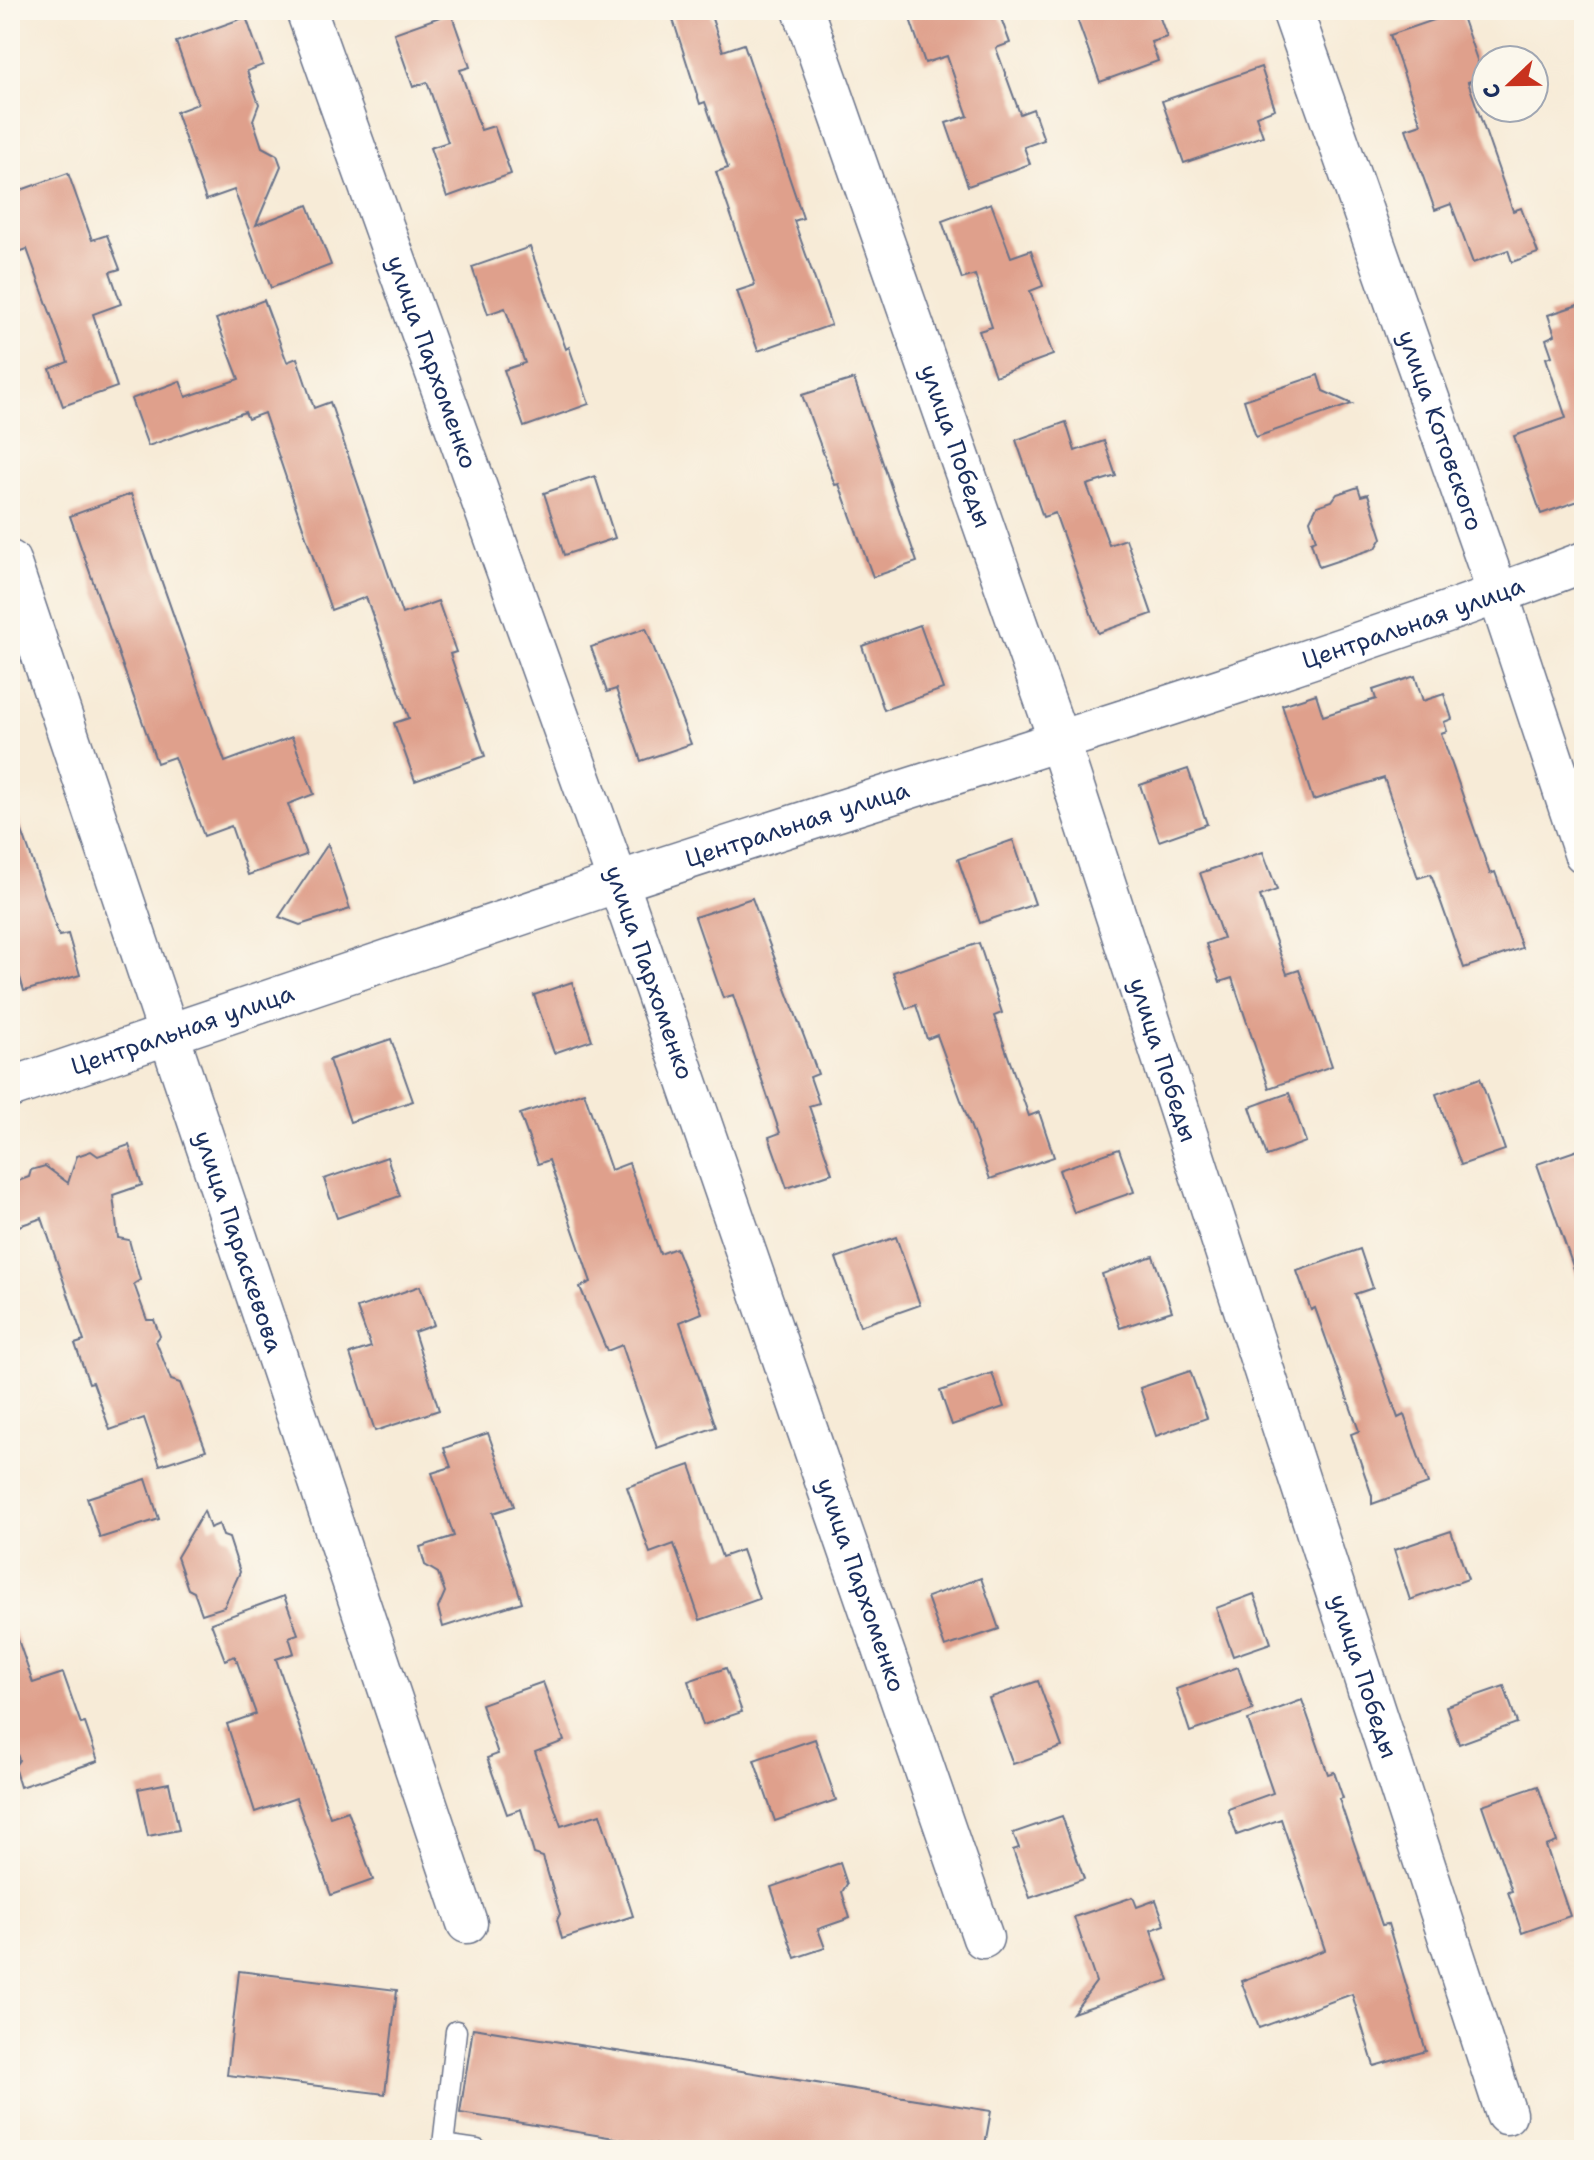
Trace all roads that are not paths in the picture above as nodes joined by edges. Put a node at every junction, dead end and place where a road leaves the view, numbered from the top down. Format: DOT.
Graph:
graph roads {
  1 [pos="306,10"];
  2 [pos="803,10"];
  3 [pos="1292,10"];
  4 [pos="10,561"];
  5 [pos="1584,562"];
  6 [pos="1498,594"];
  7 [pos="1059,741"];
  8 [pos="1584,853"];
  9 [pos="618,882"];
  10 [pos="171,1035"];
  11 [pos="10,1088"];
  12 [pos="467,1923"];
  13 [pos="983,1938"];
  14 [pos="456,2031"];
  15 [pos="1506,2114"];
  16 [pos="443,2147"];
  17 [pos="477,2150"];
  1 -- 9 [label="street, улица Пархоменко"];
  2 -- 7 [label="street, улица Победы"];
  3 -- 6 [label="street, улица Котовского"];
  4 -- 10 [label="street, улица Параскевова"];
  5 -- 6 [label="street, Центральная улица"];
  6 -- 7 [label="street, Центральная улица"];
  6 -- 8 [label="street, улица Котовского"];
  7 -- 9 [label="street, Центральная улица"];
  7 -- 15 [label="street, улица Победы"];
  9 -- 10 [label="street, Центральная улица"];
  9 -- 13 [label="street, улица Пархоменко"];
  10 -- 11 [label="street, Центральная улица"];
  10 -- 12 [label="street, улица Параскевова"];
  14 -- 16 [label="lane"];
  16 -- 17 [label="lane"];
}
